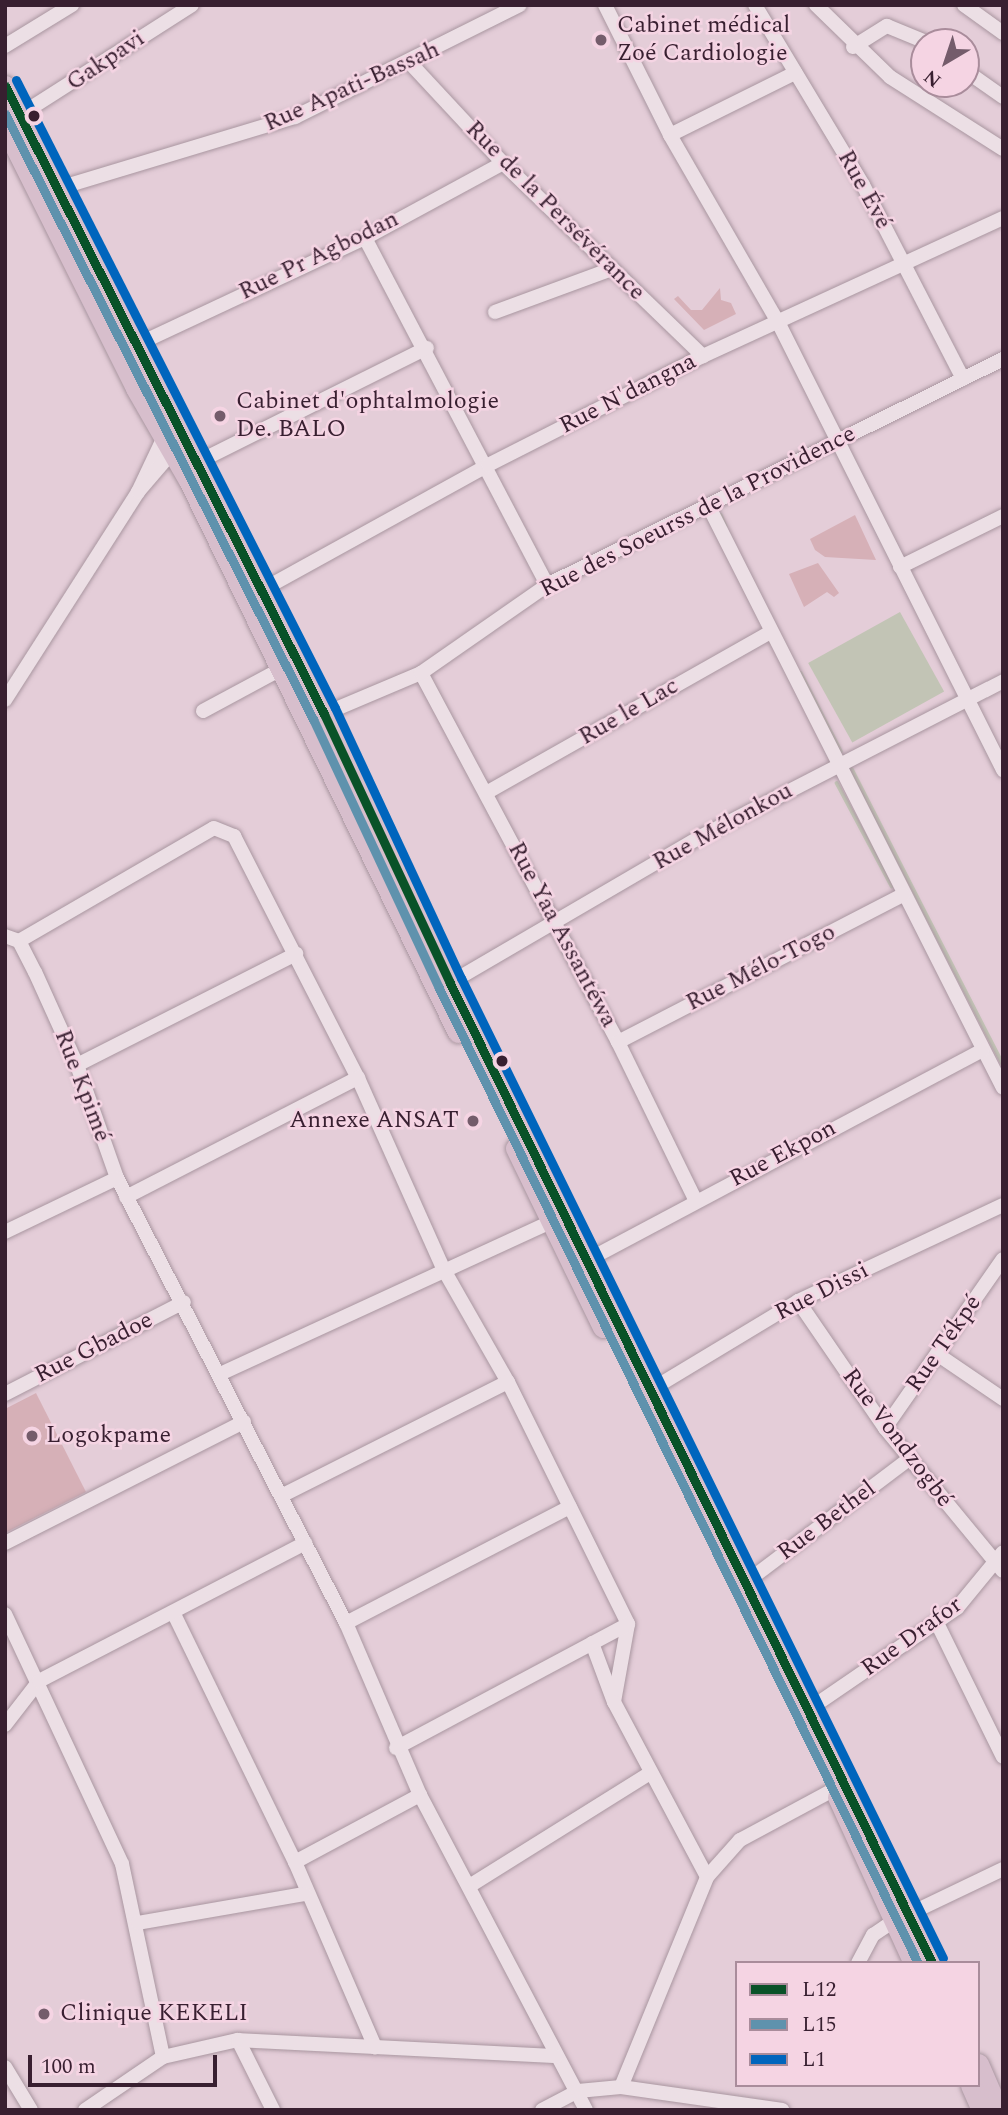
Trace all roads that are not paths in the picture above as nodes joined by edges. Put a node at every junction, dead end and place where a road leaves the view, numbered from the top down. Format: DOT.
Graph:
graph roads {
  1 [pos="72,5"];
  2 [pos="192,5"];
  3 [pos="520,5"];
  4 [pos="605,5"];
  5 [pos="755,5"];
  6 [pos="816,5"];
  7 [pos="964,5"];
  8 [pos="1003,33"];
  9 [pos="910,35"];
  10 [pos="5,47"];
  11 [pos="853,47"];
  12 [pos="411,64"];
  13 [pos="795,73"];
  14 [pos="980,81"];
  15 [pos="5,86"];
  16 [pos="1003,97"];
  17 [pos="12,121"];
  18 [pos="670,135"];
  19 [pos="1003,149"];
  20 [pos="503,163"];
  21 [pos="56,189"];
  22 [pos="1003,218"];
  23 [pos="365,238"];
  24 [pos="905,267"];
  25 [pos="612,269"];
  26 [pos="495,312"];
  27 [pos="777,320"];
  28 [pos="134,346"];
  29 [pos="427,348"];
  30 [pos="703,356"];
  31 [pos="1003,359"];
  32 [pos="964,379"];
  33 [pos="175,440"];
  34 [pos="838,441"];
  35 [pos="196,463"];
  36 [pos="488,465"];
  37 [pos="708,505"];
  38 [pos="1003,516"];
  39 [pos="900,567"];
  40 [pos="547,585"];
  41 [pos="262,590"];
  42 [pos="771,632"];
  43 [pos="282,668"];
  44 [pos="421,673"];
  45 [pos="1003,681"];
  46 [pos="967,699"];
  47 [pos="5,700"];
  48 [pos="203,711"];
  49 [pos="324,714"];
  50 [pos="838,765"];
  51 [pos="1003,770"];
  52 [pos="486,793"];
  53 [pos="903,895"];
  54 [pos="554,923"];
  55 [pos="12,938"];
  56 [pos="296,954"];
  57 [pos="444,987"];
  58 [pos="618,1042"];
  59 [pos="982,1050"];
  60 [pos="77,1065"];
  61 [pos="358,1078"];
  62 [pos="1003,1088"];
  63 [pos="117,1178"];
  64 [pos="126,1197"];
  65 [pos="695,1201"];
  66 [pos="1003,1205"];
  67 [pos="557,1219"];
  68 [pos="5,1232"];
  69 [pos="1003,1259"];
  70 [pos="586,1261"];
  71 [pos="444,1270"];
  72 [pos="798,1301"];
  73 [pos="184,1302"];
  74 [pos="937,1354"];
  75 [pos="220,1374"];
  76 [pos="508,1382"];
  77 [pos="649,1391"];
  78 [pos="5,1394"];
  79 [pos="1003,1399"];
  80 [pos="244,1422"];
  81 [pos="885,1428"];
  82 [pos="909,1459"];
  83 [pos="281,1496"];
  84 [pos="570,1507"];
  85 [pos="5,1543"];
  86 [pos="305,1543"];
  87 [pos="1000,1562"];
  88 [pos="745,1583"];
  89 [pos="5,1614"];
  90 [pos="174,1614"];
  91 [pos="346,1623"];
  92 [pos="937,1623"];
  93 [pos="628,1624"];
  94 [pos="592,1643"];
  95 [pos="39,1681"];
  96 [pos="614,1702"];
  97 [pos="808,1710"];
  98 [pos="5,1725"];
  99 [pos="397,1748"];
  100 [pos="1003,1757"];
  101 [pos="650,1773"];
  102 [pos="840,1786"];
  103 [pos="420,1795"];
  104 [pos="295,1863"];
  105 [pos="1003,1869"];
  106 [pos="708,1877"];
  107 [pos="471,1885"];
  108 [pos="305,1894"];
  109 [pos="902,1917"];
  110 [pos="138,1923"];
  111 [pos="859,1961"];
  112 [pos="913,1961"];
  113 [pos="931,1961"];
  114 [pos="238,2040"];
  115 [pos="375,2046"];
  116 [pos="557,2056"];
  117 [pos="163,2057"];
  118 [pos="5,2067"];
  119 [pos="980,2070"];
  120 [pos="621,2087"];
  121 [pos="973,2087"];
  122 [pos="578,2091"];
  123 [pos="992,2107"];
  124 [pos="90,2109"];
  125 [pos="32,2110"];
  126 [pos="273,2110"];
  127 [pos="542,2110"];
  128 [pos="586,2110"];
  129 [pos="782,2110"];
  1 -- 10 [label="street"];
  2 -- 17 [label="street, Gakpavi"];
  3 -- 12 [label="street, Rue Apati-Bassah"];
  4 -- 18 [label="street"];
  5 -- 13 [label="street, Rue Évé"];
  6 -- 11 [label="street"];
  7 -- 8 [label="street"];
  9 -- 11 [label="street"];
  11 -- 19 [label="street"];
  12 -- 20 [label="street, Rue de la Persévérance"];
  12 -- 21 [label="street, Rue Apati-Bassah"];
  13 -- 18 [label="street"];
  13 -- 24 [label="street, Rue Évé"];
  14 -- 16 [label="street"];
  15 -- 17 [label="highway"];
  17 -- 21 [label="highway"];
  17 -- 33 [label="highway"];
  18 -- 27 [label="street"];
  20 -- 23 [label="street, Rue Pr Agbodan"];
  20 -- 25 [label="street, Rue de la Persévérance"];
  21 -- 28 [label="highway"];
  22 -- 24 [label="street, Rue N'dangna"];
  23 -- 28 [label="street, Rue Pr Agbodan"];
  23 -- 29 [label="street"];
  24 -- 27 [label="street, Rue N'dangna"];
  24 -- 32 [label="street, Rue Évé"];
  25 -- 26 [label="street"];
  25 -- 30 [label="street, Rue de la Persévérance"];
  27 -- 30 [label="street, Rue N'dangna"];
  27 -- 34 [label="street"];
  28 -- 33 [label="highway"];
  29 -- 35 [label="street"];
  29 -- 36 [label="street"];
  30 -- 36 [label="street, Rue N'dangna"];
  31 -- 32 [label="street, Rue des Soeurss de la Providence"];
  32 -- 34 [label="street, Rue des Soeurss de la Providence"];
  33 -- 35 [label="highway"];
  33 -- 43 [label="highway"];
  33 -- 47 [label="street"];
  34 -- 37 [label="street, Rue des Soeurss de la Providence"];
  34 -- 39 [label="street"];
  35 -- 41 [label="highway"];
  36 -- 40 [label="street"];
  36 -- 41 [label="street, Rue N'dangna"];
  37 -- 40 [label="street, Rue des Soeurss de la Providence"];
  37 -- 42 [label="street"];
  38 -- 39 [label="street"];
  39 -- 46 [label="street"];
  40 -- 44 [label="street, Rue des Soeurss de la Providence"];
  41 -- 49 [label="highway"];
  42 -- 50 [label="street"];
  42 -- 52 [label="street, Rue le Lac"];
  43 -- 48 [label="street"];
  43 -- 57 [label="highway"];
  44 -- 49 [label="street, Rue des Soeurss de la Providence"];
  44 -- 52 [label="street, Rue Yaa Assantéwa"];
  45 -- 46 [label="street, Rue Mélonkou"];
  46 -- 50 [label="street, Rue Mélonkou"];
  46 -- 51 [label="street"];
  49 -- 57 [label="highway"];
  50 -- 53 [label="street"];
  50 -- 54 [label="street, Rue Mélonkou"];
  52 -- 54 [label="street, Rue Yaa Assantéwa"];
  53 -- 58 [label="street, Rue Mélo-Togo"];
  53 -- 59 [label="street"];
  54 -- 57 [label="street, Rue Mélonkou"];
  54 -- 58 [label="street, Rue Yaa Assantéwa"];
  55 -- 56 [label="street"];
  55 -- 60 [label="street, Rue Kpimé"];
  56 -- 60 [label="street"];
  56 -- 61 [label="street"];
  57 -- 67 [label="highway"];
  58 -- 65 [label="street, Rue Yaa Assantéwa"];
  59 -- 62 [label="street"];
  59 -- 65 [label="street, Rue Ekpon"];
  60 -- 63 [label="street, Rue Kpimé"];
  61 -- 64 [label="street"];
  61 -- 71 [label="street"];
  63 -- 64 [label="street, Rue Kpimé"];
  63 -- 68 [label="street"];
  64 -- 73 [label="street, Rue Kpimé"];
  65 -- 70 [label="street, Rue Ekpon"];
  66 -- 72 [label="street, Rue Dissi"];
  67 -- 70 [label="highway"];
  67 -- 71 [label="street"];
  67 -- 102 [label="highway"];
  69 -- 74 [label="street, Rue Tékpé"];
  70 -- 77 [label="highway"];
  71 -- 75 [label="street"];
  71 -- 76 [label="street"];
  72 -- 77 [label="street, Rue Dissi"];
  72 -- 81 [label="street, Rue Vondzogbé"];
  73 -- 75 [label="street, Rue Kpimé"];
  73 -- 78 [label="street, Rue Gbadoe"];
  74 -- 79 [label="street"];
  74 -- 81 [label="street, Rue Tékpé"];
  75 -- 80 [label="street, Rue Kpimé"];
  76 -- 83 [label="street"];
  76 -- 84 [label="street"];
  77 -- 88 [label="highway"];
  80 -- 83 [label="street, Rue Kpimé"];
  80 -- 85 [label="street"];
  81 -- 82 [label="street, Rue Vondzogbé"];
  82 -- 87 [label="street, Rue Vondzogbé"];
  82 -- 88 [label="street, Rue Bethel"];
  83 -- 86 [label="street, Rue Kpimé"];
  84 -- 91 [label="street"];
  84 -- 93 [label="street"];
  86 -- 90 [label="street"];
  86 -- 91 [label="street, Rue Kpimé"];
  87 -- 92 [label="street, Rue Drafor"];
  88 -- 97 [label="highway"];
  89 -- 95 [label="street"];
  90 -- 95 [label="street"];
  90 -- 104 [label="street"];
  91 -- 99 [label="street, Rue Kpimé"];
  92 -- 97 [label="street, Rue Drafor"];
  92 -- 100 [label="street"];
  93 -- 94 [label="street"];
  93 -- 96 [label="street"];
  94 -- 96 [label="street"];
  94 -- 99 [label="street"];
  95 -- 98 [label="street"];
  95 -- 110 [label="street"];
  96 -- 101 [label="street"];
  97 -- 102 [label="highway"];
  99 -- 103 [label="street, Rue Kpimé"];
  101 -- 106 [label="street"];
  101 -- 107 [label="street"];
  102 -- 106 [label="street"];
  102 -- 109 [label="highway"];
  103 -- 104 [label="street"];
  103 -- 107 [label="street, Rue Kpimé"];
  104 -- 108 [label="street"];
  105 -- 109 [label="street"];
  106 -- 120 [label="street"];
  107 -- 116 [label="street, Rue Kpimé"];
  108 -- 110 [label="street"];
  108 -- 115 [label="street"];
  109 -- 111 [label="street"];
  109 -- 112 [label="highway"];
  109 -- 113 [label="highway"];
  110 -- 117 [label="street"];
  114 -- 115 [label="street"];
  114 -- 117 [label="street"];
  114 -- 126 [label="street"];
  115 -- 116 [label="street"];
  116 -- 122 [label="street, Rue Kpimé"];
  117 -- 124 [label="street"];
  118 -- 125 [label="street"];
  119 -- 123 [label="highway"];
  120 -- 122 [label="street"];
  120 -- 129 [label="street"];
  121 -- 123 [label="highway"];
  122 -- 127 [label="street"];
  122 -- 128 [label="street, Rue Kpimé"];
}
